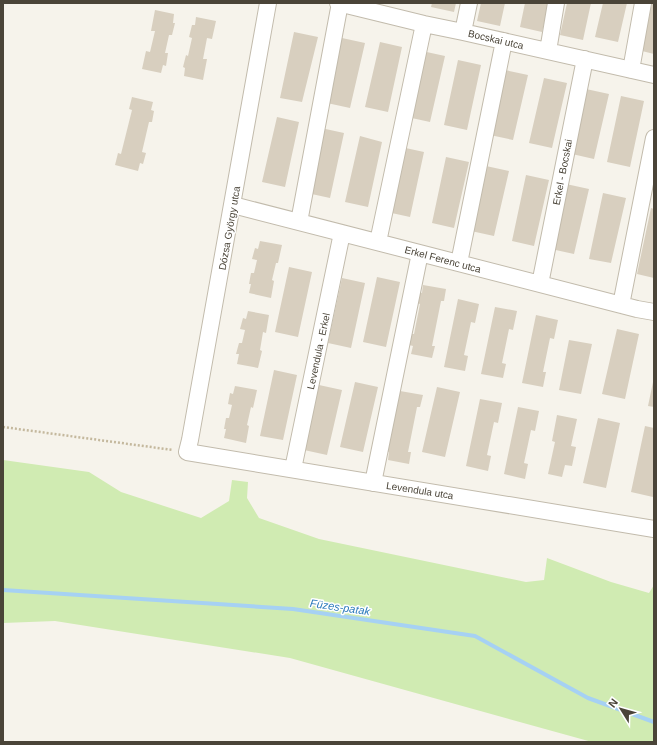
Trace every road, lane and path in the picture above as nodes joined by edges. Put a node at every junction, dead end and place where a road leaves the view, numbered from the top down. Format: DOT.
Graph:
graph roads {
  1 [pos="268,3"];
  2 [pos="339,3"];
  3 [pos="469,3"];
  4 [pos="556,3"];
  5 [pos="643,3"];
  6 [pos="385,8"];
  7 [pos="424,24"];
  8 [pos="463,32"];
  9 [pos="504,41"];
  10 [pos="548,51"];
  11 [pos="585,59"];
  12 [pos="630,70"];
  13 [pos="654,75"];
  14 [pos="654,138"];
  15 [pos="233,205"];
  16 [pos="299,222"];
  17 [pos="342,234"];
  18 [pos="378,242"];
  19 [pos="420,253"];
  20 [pos="459,263"];
  21 [pos="540,284"];
  22 [pos="621,305"];
  23 [pos="654,312"];
  24 [pos="3,427"];
  25 [pos="187,452"];
  26 [pos="293,469"];
  27 [pos="373,483"];
  28 [pos="654,529"];
  1 -- 15 [label="street, Dózsa György utca"];
  2 -- 6 [label="street, Bocskai utca"];
  2 -- 16 [label="street"];
  3 -- 8 [label="street"];
  4 -- 10 [label="street"];
  5 -- 12 [label="street"];
  6 -- 7 [label="street, Bocskai utca"];
  7 -- 8 [label="street, Bocskai utca"];
  7 -- 18 [label="street"];
  8 -- 9 [label="street, Bocskai utca"];
  9 -- 10 [label="street, Bocskai utca"];
  9 -- 20 [label="street"];
  10 -- 11 [label="street, Bocskai utca"];
  11 -- 12 [label="street, Bocskai utca"];
  11 -- 21 [label="street, Erkel - Bocskai"];
  12 -- 13 [label="street, Bocskai utca"];
  14 -- 22 [label="street"];
  15 -- 16 [label="street, Erkel Ferenc utca"];
  15 -- 25 [label="street, Dózsa György utca"];
  16 -- 17 [label="street, Erkel Ferenc utca"];
  17 -- 18 [label="street, Erkel Ferenc utca"];
  17 -- 26 [label="street, Levendula - Erkel"];
  18 -- 19 [label="street, Erkel Ferenc utca"];
  19 -- 20 [label="street, Erkel Ferenc utca"];
  19 -- 27 [label="street"];
  20 -- 21 [label="street, Erkel Ferenc utca"];
  21 -- 22 [label="street, Erkel Ferenc utca"];
  22 -- 23 [label="street, Erkel Ferenc utca"];
  24 -- 25 [label="path"];
  25 -- 26 [label="street, Levendula utca"];
  26 -- 27 [label="street, Levendula utca"];
  27 -- 28 [label="street, Levendula utca"];
}
